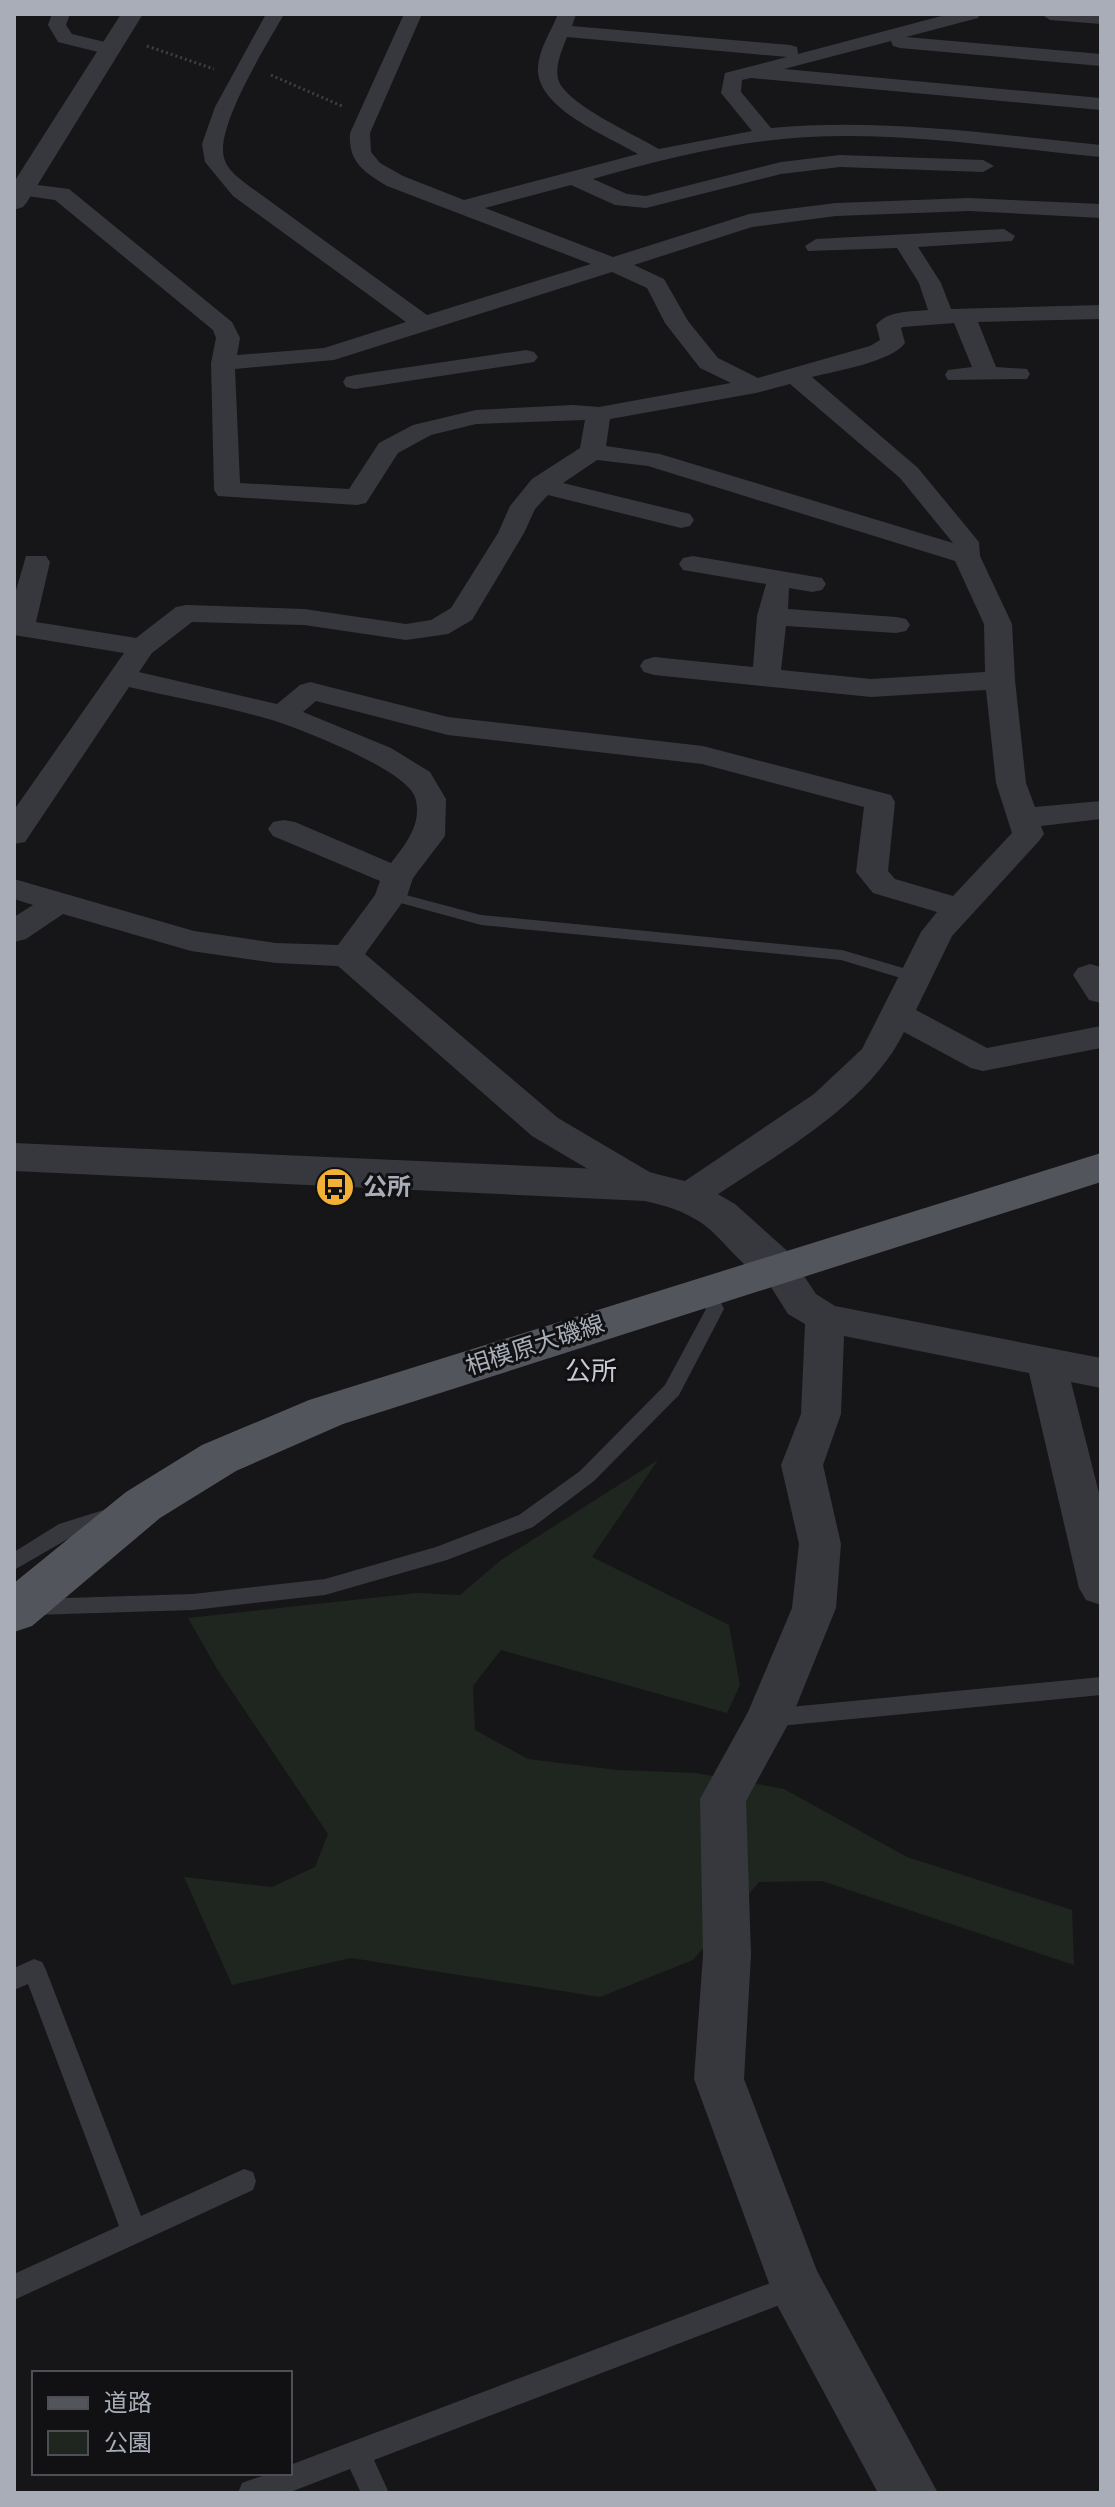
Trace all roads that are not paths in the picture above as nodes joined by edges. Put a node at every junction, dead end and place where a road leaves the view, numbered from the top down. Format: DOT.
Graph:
graph roads {
  1 [pos="61,14"];
  2 [pos="132,14"];
  3 [pos="275,14"];
  4 [pos="413,14"];
  5 [pos="971,14"];
  6 [pos="1050,14"];
  7 [pos="1096,17"];
  8 [pos="564,22"];
  9 [pos="873,40"];
  10 [pos="110,49"];
  11 [pos="817,54"];
  12 [pos="1101,60"];
  13 [pos="749,72"];
  14 [pos="1101,104"];
  15 [pos="766,135"];
  16 [pos="1101,151"];
  17 [pos="657,156"];
  18 [pos="997,168"];
  19 [pos="576,179"];
  20 [pos="18,196"];
  21 [pos="463,207"];
  22 [pos="1101,211"];
  23 [pos="1004,236"];
  24 [pos="903,241"];
  25 [pos="816,246"];
  26 [pos="611,265"];
  27 [pos="1101,312"];
  28 [pos="952,316"];
  29 [pos="424,324"];
  30 [pos="526,357"];
  31 [pos="498,361"];
  32 [pos="223,363"];
  33 [pos="987,374"];
  34 [pos="1018,374"];
  35 [pos="957,375"];
  36 [pos="796,376"];
  37 [pos="355,382"];
  38 [pos="756,386"];
  39 [pos="525,399"];
  40 [pos="599,414"];
  41 [pos="592,452"];
  42 [pos="541,485"];
  43 [pos="681,520"];
  44 [pos="966,556"];
  45 [pos="36,562"];
  46 [pos="693,564"];
  47 [pos="778,580"];
  48 [pos="812,584"];
  49 [pos="771,616"];
  50 [pos="896,625"];
  51 [pos="18,627"];
  52 [pos="142,647"];
  53 [pos="654,666"];
  54 [pos="121,676"];
  55 [pos="766,678"];
  56 [pos="1000,680"];
  57 [pos="283,714"];
  58 [pos="1101,810"];
  59 [pos="1023,818"];
  60 [pos="284,829"];
  61 [pos="14,835"];
  62 [pos="394,886"];
  63 [pos="14,889"];
  64 [pos="59,902"];
  65 [pos="959,908"];
  66 [pos="14,932"];
  67 [pos="347,956"];
  68 [pos="914,977"];
  69 [pos="895,1013"];
  70 [pos="1101,1037"];
  71 [pos="14,1157"];
  72 [pos="1101,1167"];
  73 [pos="645,1186"];
  74 [pos="689,1196"];
  75 [pos="778,1268"];
  76 [pos="707,1290"];
  77 [pos="825,1318"];
  78 [pos="1047,1364"];
  79 [pos="1101,1373"];
  80 [pos="1101,1588"];
  81 [pos="15,1594"];
  82 [pos="1101,1686"];
  83 [pos="768,1719"];
  84 [pos="14,1979"];
  85 [pos="244,2181"];
  86 [pos="134,2231"];
  87 [pos="796,2286"];
  88 [pos="14,2287"];
  89 [pos="358,2455"];
  90 [pos="252,2493"];
  91 [pos="375,2493"];
  92 [pos="909,2493"];
  1 -- 10 [label="street"];
  2 -- 10 [label="street"];
  3 -- 29 [label="street"];
  4 -- 21 [label="street"];
  5 -- 9 [label="street"];
  6 -- 7 [label="street"];
  8 -- 11 [label="street"];
  8 -- 17 [label="street"];
  9 -- 11 [label="street"];
  9 -- 12 [label="street"];
  10 -- 20 [label="street"];
  11 -- 13 [label="street"];
  13 -- 14 [label="street"];
  13 -- 15 [label="street"];
  15 -- 16 [label="street"];
  15 -- 17 [label="street"];
  17 -- 19 [label="street"];
  18 -- 19 [label="street"];
  19 -- 21 [label="street"];
  20 -- 32 [label="street"];
  21 -- 26 [label="street"];
  22 -- 26 [label="street"];
  23 -- 24 [label="street"];
  24 -- 25 [label="street"];
  24 -- 28 [label="street"];
  26 -- 29 [label="street"];
  26 -- 38 [label="street"];
  27 -- 28 [label="street"];
  28 -- 33 [label="street"];
  28 -- 36 [label="street"];
  29 -- 32 [label="street"];
  30 -- 31 [label="street"];
  31 -- 37 [label="street"];
  31 -- 39 [label="street"];
  32 -- 39 [label="street"];
  33 -- 34 [label="street"];
  33 -- 35 [label="street"];
  36 -- 38 [label="street"];
  36 -- 44 [label="street"];
  38 -- 40 [label="street"];
  39 -- 40 [label="street"];
  40 -- 41 [label="street"];
  41 -- 42 [label="street"];
  41 -- 44 [label="street"];
  42 -- 43 [label="street"];
  42 -- 52 [label="street"];
  44 -- 56 [label="street"];
  45 -- 51 [label="street"];
  46 -- 47 [label="street"];
  47 -- 48 [label="street"];
  47 -- 49 [label="street"];
  49 -- 50 [label="street"];
  49 -- 55 [label="street"];
  51 -- 52 [label="street"];
  52 -- 54 [label="street"];
  53 -- 55 [label="street"];
  54 -- 57 [label="street"];
  54 -- 61 [label="street"];
  55 -- 56 [label="street"];
  56 -- 59 [label="street"];
  57 -- 62 [label="street"];
  57 -- 65 [label="street"];
  58 -- 59 [label="street"];
  59 -- 65 [label="street"];
  60 -- 62 [label="street"];
  62 -- 67 [label="street"];
  62 -- 68 [label="lane"];
  63 -- 64 [label="street"];
  64 -- 66 [label="street"];
  64 -- 67 [label="street"];
  65 -- 68 [label="street"];
  67 -- 73 [label="street"];
  68 -- 69 [label="street"];
  69 -- 70 [label="street"];
  69 -- 74 [label="street"];
  71 -- 73 [label="street"];
  72 -- 75 [label="main road, 相模原大磯線"];
  73 -- 74 [label="street"];
  74 -- 75 [label="street"];
  75 -- 76 [label="main road, 相模原大磯線"];
  75 -- 77 [label="street"];
  76 -- 81 [label="main road, 相模原大磯線"];
  76 -- 81 [label="lane"];
  77 -- 78 [label="street"];
  77 -- 83 [label="street"];
  78 -- 79 [label="street"];
  78 -- 80 [label="street"];
  82 -- 83 [label="lane"];
  83 -- 87 [label="street"];
  84 -- 86 [label="lane"];
  85 -- 86 [label="lane"];
  86 -- 88 [label="lane"];
  87 -- 89 [label="lane"];
  87 -- 92 [label="street"];
  89 -- 90 [label="lane"];
  89 -- 91 [label="lane"];
}
